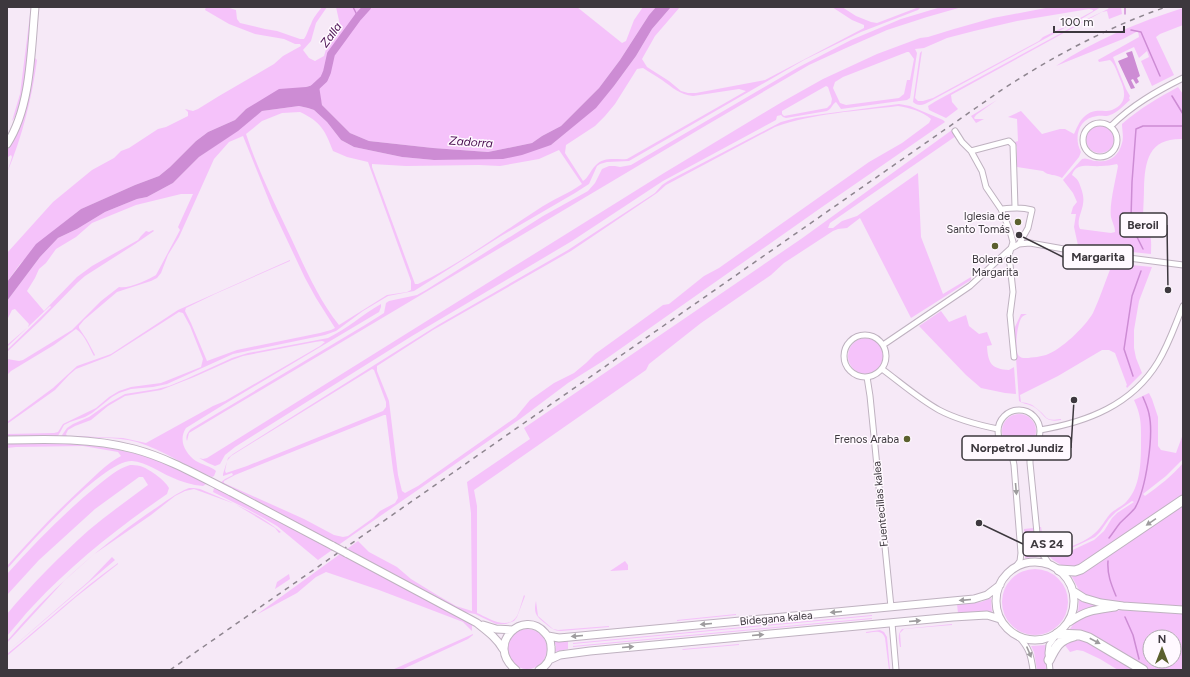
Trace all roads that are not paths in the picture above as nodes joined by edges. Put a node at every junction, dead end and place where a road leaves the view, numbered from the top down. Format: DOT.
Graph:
graph roads {
  1 [pos="35,7"];
  2 [pos="1183,78"];
  3 [pos="1111,126"];
  4 [pos="955,131"];
  5 [pos="7,144"];
  6 [pos="971,151"];
  7 [pos="1014,208"];
  8 [pos="1001,209"];
  9 [pos="1010,231"];
  10 [pos="1019,244"];
  11 [pos="1010,249"];
  12 [pos="1075,251"];
  13 [pos="1129,258"];
  14 [pos="1183,265"];
  15 [pos="1183,306"];
  16 [pos="883,345"];
  17 [pos="1014,357"];
  18 [pos="882,369"];
  19 [pos="867,377"];
  20 [pos="998,429"];
  21 [pos="1040,430"];
  22 [pos="7,440"];
  23 [pos="1030,448"];
  24 [pos="1011,450"];
  25 [pos="1183,500"];
  26 [pos="1050,565"];
  27 [pos="1015,568"];
  28 [pos="1059,570"];
  29 [pos="1000,585"];
  30 [pos="1073,591"];
  31 [pos="1124,606"];
  32 [pos="891,607"];
  33 [pos="1183,610"];
  34 [pos="1000,619"];
  35 [pos="477,623"];
  36 [pos="892,623"];
  37 [pos="1068,624"];
  38 [pos="513,630"];
  39 [pos="1057,634"];
  40 [pos="1080,635"];
  41 [pos="548,636"];
  42 [pos="1019,637"];
  43 [pos="503,649"];
  44 [pos="549,660"];
  45 [pos="1049,660"];
  46 [pos="541,669"];
  47 [pos="516,670"];
  48 [pos="896,670"];
  49 [pos="1033,670"];
  50 [pos="1050,670"];
  51 [pos="1142,670"];
  1 -- 5 [label="street"];
  2 -- 3 [label="street"];
  3 -- 3 [label="street"];
  4 -- 6 [label="street"];
  6 -- 7 [label="street"];
  6 -- 8 [label="street"];
  7 -- 8 [label="street"];
  7 -- 10 [label="street"];
  8 -- 9 [label="street"];
  9 -- 10 [label="street"];
  9 -- 11 [label="street"];
  10 -- 11 [label="street"];
  10 -- 12 [label="street"];
  11 -- 16 [label="street"];
  11 -- 17 [label="street"];
  13 -- 14 [label="street"];
  15 -- 21 [label="street"];
  16 -- 18 [label="street"];
  16 -- 19 [label="street"];
  18 -- 19 [label="street"];
  18 -- 20 [label="street"];
  19 -- 32 [label="street, Fuentecillas kalea"];
  20 -- 21 [label="street"];
  20 -- 24 [label="street"];
  21 -- 23 [label="street"];
  22 -- 35 [label="street, bridge"];
  23 -- 24 [label="street"];
  23 -- 26 [label="street"];
  24 -- 27 [label="street, one-way"];
  25 -- 28 [label="highway, one-way"];
  26 -- 27 [label="street"];
  26 -- 28 [label="street"];
  27 -- 29 [label="street"];
  28 -- 30 [label="street"];
  29 -- 32 [label="street, Bidegana kalea, one-way"];
  29 -- 34 [label="street"];
  30 -- 31 [label="street"];
  30 -- 37 [label="street"];
  31 -- 33 [label="street"];
  31 -- 37 [label="street"];
  32 -- 41 [label="street, Bidegana kalea, one-way"];
  36 -- 34 [label="street, Bidegana kalea, one-way"];
  34 -- 42 [label="street"];
  35 -- 38 [label="street"];
  35 -- 43 [label="street"];
  44 -- 36 [label="street, Bidegana kalea, one-way"];
  36 -- 48 [label="street"];
  37 -- 39 [label="street"];
  38 -- 41 [label="street"];
  38 -- 43 [label="street"];
  39 -- 40 [label="highway"];
  39 -- 42 [label="street"];
  39 -- 45 [label="street"];
  40 -- 45 [label="highway"];
  40 -- 51 [label="highway, one-way"];
  41 -- 44 [label="street"];
  42 -- 49 [label="street, one-way"];
  43 -- 47 [label="street"];
  44 -- 46 [label="street"];
  45 -- 50 [label="street"];
}
